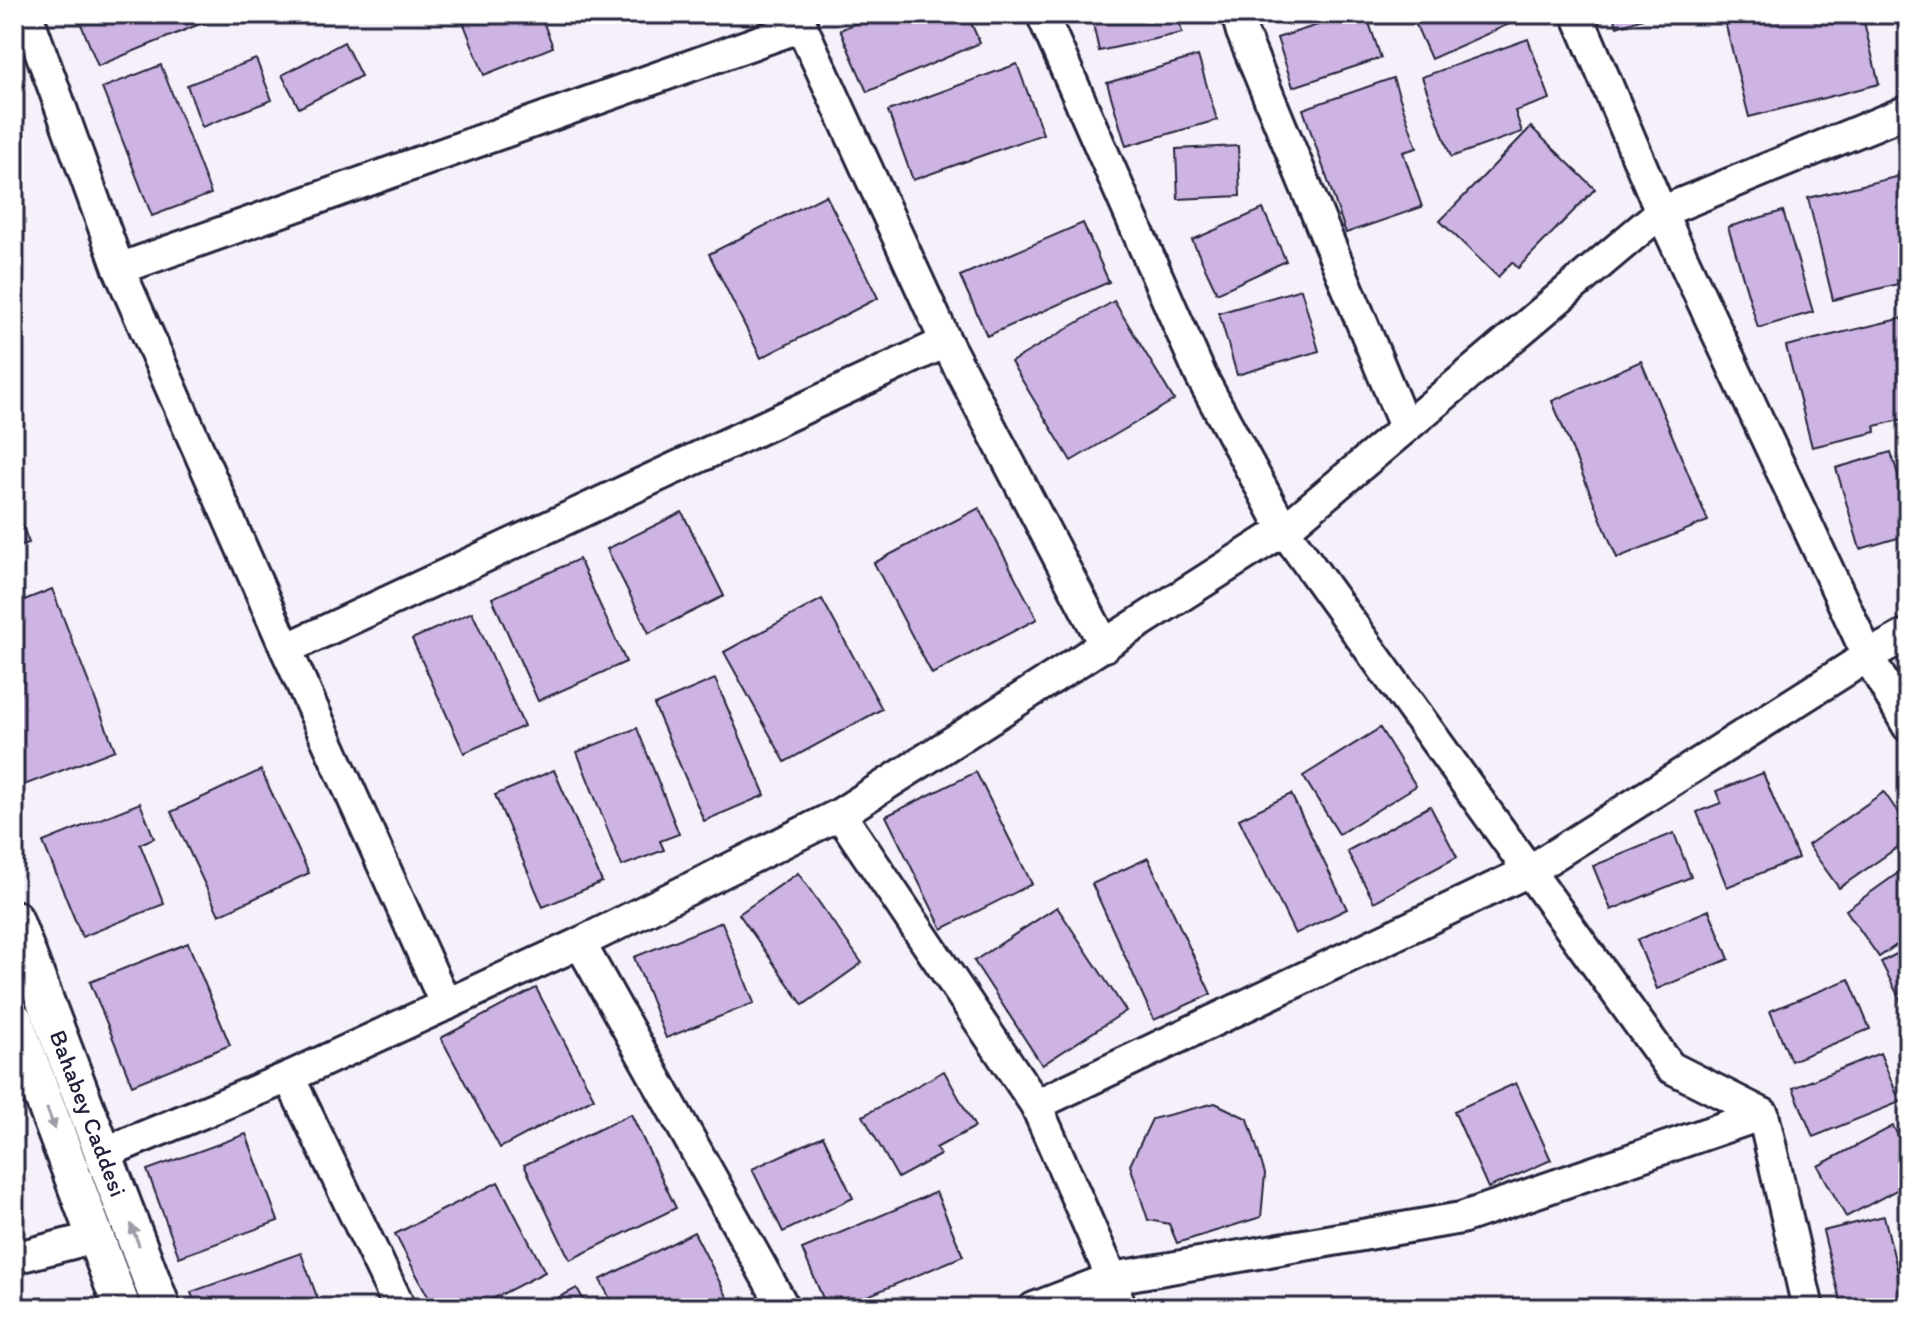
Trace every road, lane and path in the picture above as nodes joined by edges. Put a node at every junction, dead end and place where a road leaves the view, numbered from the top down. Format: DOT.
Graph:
graph roads {
  1 [pos="27,14"];
  2 [pos="1042,14"];
  3 [pos="1237,14"];
  4 [pos="1577,14"];
  5 [pos="799,20"];
  6 [pos="1908,111"];
  7 [pos="1661,212"];
  8 [pos="119,269"];
  9 [pos="946,342"];
  10 [pos="1405,427"];
  11 [pos="1284,530"];
  12 [pos="1908,634"];
  13 [pos="1105,646"];
  14 [pos="286,649"];
  15 [pos="1868,656"];
  16 [pos="1908,726"];
  17 [pos="840,814"];
  18 [pos="1529,871"];
  19 [pos="14,919"];
  20 [pos="580,943"];
  21 [pos="446,1005"];
  22 [pos="14,1020"];
  23 [pos="289,1077"];
  24 [pos="1036,1105"];
  25 [pos="1763,1114"];
  26 [pos="104,1153"];
  27 [pos="96,1237"];
  28 [pos="14,1258"];
  29 [pos="1112,1278"];
  30 [pos="122,1308"];
  31 [pos="162,1308"];
  32 [pos="400,1308"];
  33 [pos="784,1308"];
  34 [pos="1034,1308"];
  35 [pos="1120,1308"];
  36 [pos="1808,1308"];
  1 -- 8 [label="street"];
  2 -- 11 [label="street"];
  3 -- 10 [label="street"];
  4 -- 7 [label="street"];
  5 -- 8 [label="street"];
  5 -- 9 [label="street"];
  6 -- 7 [label="street"];
  7 -- 10 [label="street"];
  7 -- 15 [label="street"];
  8 -- 14 [label="street"];
  9 -- 13 [label="street"];
  9 -- 14 [label="street"];
  10 -- 11 [label="street"];
  11 -- 13 [label="street"];
  11 -- 18 [label="street"];
  12 -- 15 [label="street"];
  13 -- 17 [label="street"];
  14 -- 21 [label="street"];
  15 -- 16 [label="street"];
  15 -- 18 [label="street"];
  17 -- 20 [label="street"];
  17 -- 24 [label="street"];
  18 -- 24 [label="street"];
  18 -- 25 [label="street"];
  19 -- 26 [label="street, Bahabey Caddesi"];
  20 -- 21 [label="street"];
  20 -- 33 [label="street"];
  21 -- 23 [label="street"];
  22 -- 27 [label="street, Bahabey Caddesi, one-way"];
  23 -- 26 [label="street"];
  23 -- 32 [label="street"];
  24 -- 29 [label="street"];
  25 -- 29 [label="street"];
  25 -- 36 [label="street"];
  31 -- 26 [label="street, Bahabey Caddesi, one-way"];
  27 -- 28 [label="street"];
  27 -- 30 [label="street, Bahabey Caddesi"];
  29 -- 34 [label="street"];
  29 -- 35 [label="street"];
}
